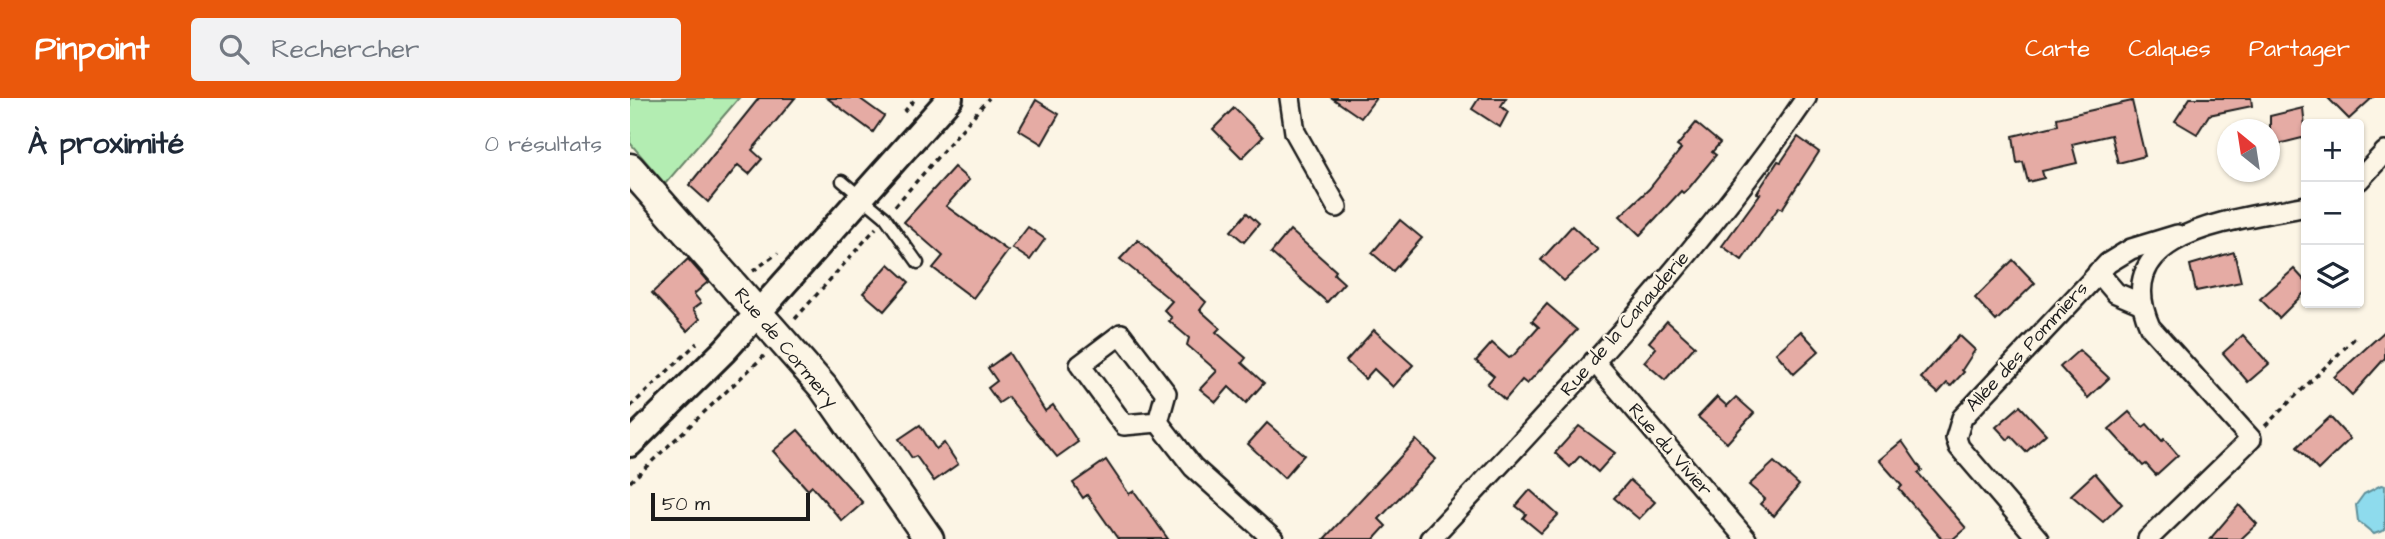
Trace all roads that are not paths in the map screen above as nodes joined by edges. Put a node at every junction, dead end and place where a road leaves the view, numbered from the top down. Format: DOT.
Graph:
graph roads {
  1 [pos="950,98"];
  2 [pos="1290,98"];
  3 [pos="1806,98"];
  4 [pos="2385,152"];
  5 [pos="630,168"];
  6 [pos="2364,175"];
  7 [pos="842,181"];
  8 [pos="861,198"];
  9 [pos="1337,206"];
  10 [pos="2301,207"];
  11 [pos="2190,231"];
  12 [pos="918,262"];
  13 [pos="2098,272"];
  14 [pos="2142,304"];
  15 [pos="760,313"];
  16 [pos="1594,361"];
  17 [pos="1158,422"];
  18 [pos="630,444"];
  19 [pos="929,539"];
  20 [pos="1273,539"];
  21 [pos="1430,539"];
  22 [pos="1746,539"];
  23 [pos="2038,539"];
  24 [pos="2148,539"];
  1 -- 8 [label="street"];
  2 -- 9 [label="street"];
  3 -- 16 [label="street, Rue de la Canauderie"];
  4 -- 6 [label="street"];
  5 -- 15 [label="main road, Rue de Cormery"];
  7 -- 8 [label="lane"];
  8 -- 12 [label="lane"];
  8 -- 15 [label="street"];
  10 -- 11 [label="street, Allée des Pommiers"];
  11 -- 13 [label="street, Allée des Pommiers"];
  11 -- 14 [label="street"];
  13 -- 14 [label="street"];
  13 -- 23 [label="street, Allée des Pommiers"];
  14 -- 24 [label="street"];
  15 -- 18 [label="street"];
  15 -- 19 [label="main road, Rue de Cormery"];
  16 -- 21 [label="street, Rue de la Canauderie"];
  16 -- 22 [label="street, Rue du Vivier"];
  17 -- 17 [label="street"];
  17 -- 20 [label="street"];
}
